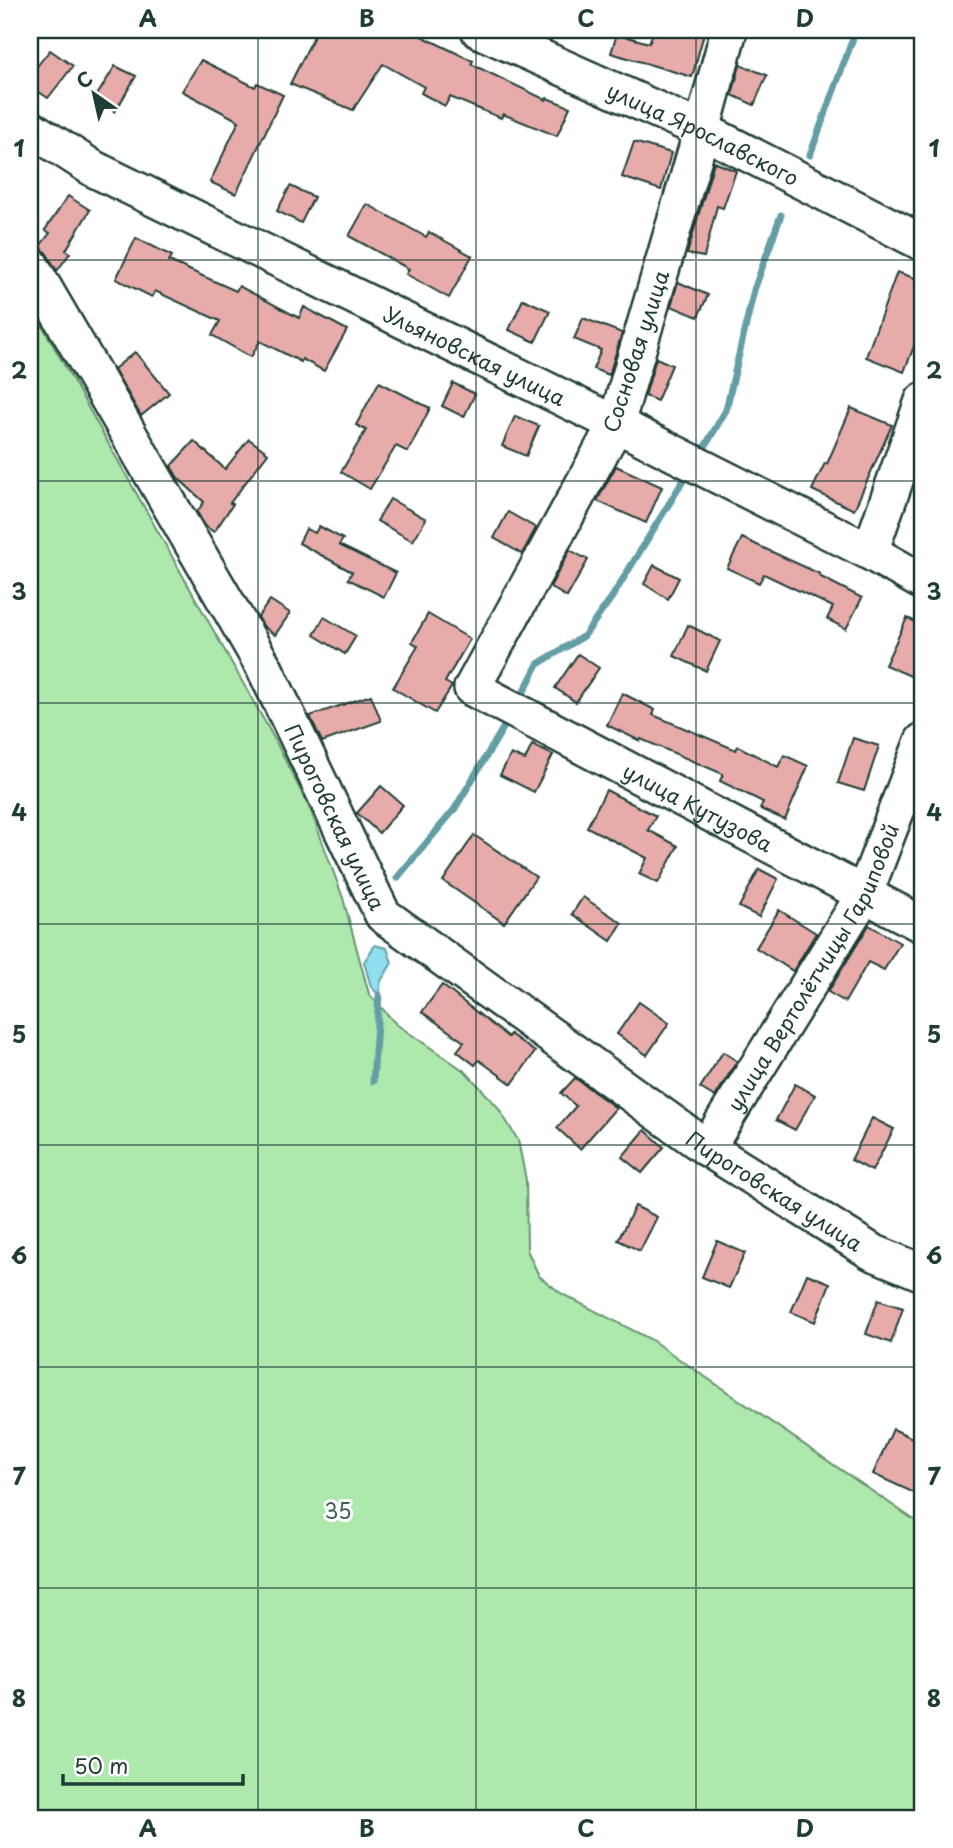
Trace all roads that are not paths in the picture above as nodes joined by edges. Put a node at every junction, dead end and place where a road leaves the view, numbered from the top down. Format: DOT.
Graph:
graph roads {
  1 [pos="479,30"];
  2 [pos="729,30"];
  3 [pos="30,128"];
  4 [pos="702,130"];
  5 [pos="923,243"];
  6 [pos="30,264"];
  7 [pos="923,401"];
  8 [pos="616,424"];
  9 [pos="870,552"];
  10 [pos="923,582"];
  11 [pos="472,688"];
  12 [pos="923,740"];
  13 [pos="864,895"];
  14 [pos="923,925"];
  15 [pos="708,1148"];
  16 [pos="923,1273"];
  1 -- 4 [label="street, улица Ярославского"];
  2 -- 4 [label="street, Сосновая улица"];
  3 -- 8 [label="street, Ульяновская улица"];
  4 -- 5 [label="street, улица Ярославского"];
  4 -- 8 [label="street, Сосновая улица"];
  6 -- 15 [label="street, Пироговская улица"];
  7 -- 9 [label="street"];
  8 -- 9 [label="street, Ульяновская улица"];
  8 -- 11 [label="street, Сосновая улица"];
  9 -- 10 [label="street, Ульяновская улица"];
  11 -- 13 [label="street, улица Кутузова"];
  12 -- 13 [label="street, улица Вертолётчицы Гариповой"];
  13 -- 14 [label="street, улица Кутузова"];
  13 -- 15 [label="street, улица Вертолётчицы Гариповой"];
  15 -- 16 [label="street, Пироговская улица"];
}
